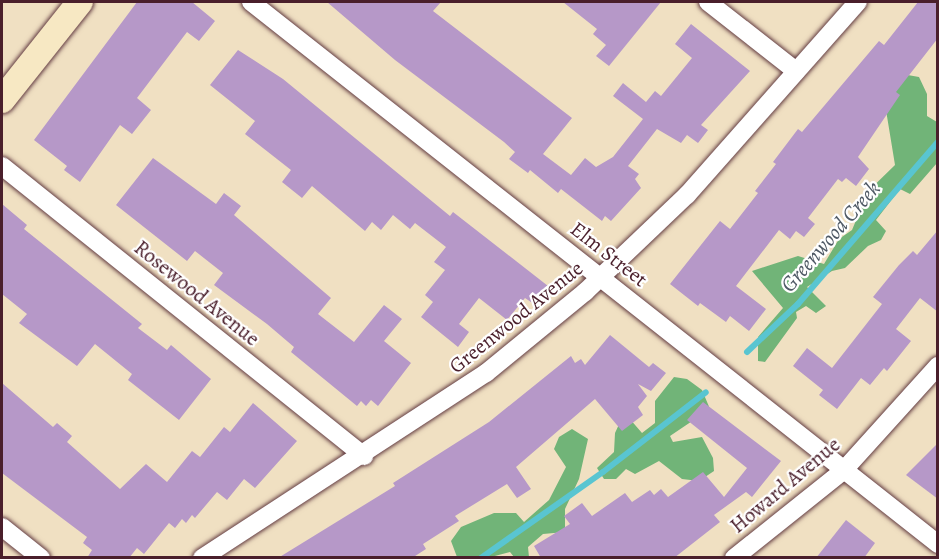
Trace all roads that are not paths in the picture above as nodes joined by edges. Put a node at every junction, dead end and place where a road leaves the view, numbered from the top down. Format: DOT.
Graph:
graph roads {
  1 [pos="80,2"];
  2 [pos="251,2"];
  3 [pos="708,2"];
  4 [pos="858,2"];
  5 [pos="796,71"];
  6 [pos="2,100"];
  7 [pos="2,166"];
  8 [pos="602,276"];
  9 [pos="938,366"];
  10 [pos="364,456"];
  11 [pos="843,471"];
  12 [pos="2,527"];
  13 [pos="938,544"];
  14 [pos="41,558"];
  15 [pos="202,558"];
  16 [pos="734,558"];
  1 -- 6 [label="main road"];
  2 -- 8 [label="street, Elm Street"];
  3 -- 5 [label="street"];
  4 -- 5 [label="street, Greenwood Avenue"];
  5 -- 8 [label="street, Greenwood Avenue"];
  7 -- 10 [label="street, Rosewood Avenue"];
  8 -- 10 [label="street, Greenwood Avenue"];
  8 -- 11 [label="street, Elm Street"];
  9 -- 11 [label="street, Howard Avenue"];
  10 -- 15 [label="street, Greenwood Avenue"];
  11 -- 13 [label="street, Elm Street"];
  11 -- 16 [label="street, Howard Avenue"];
  12 -- 14 [label="street"];
}
